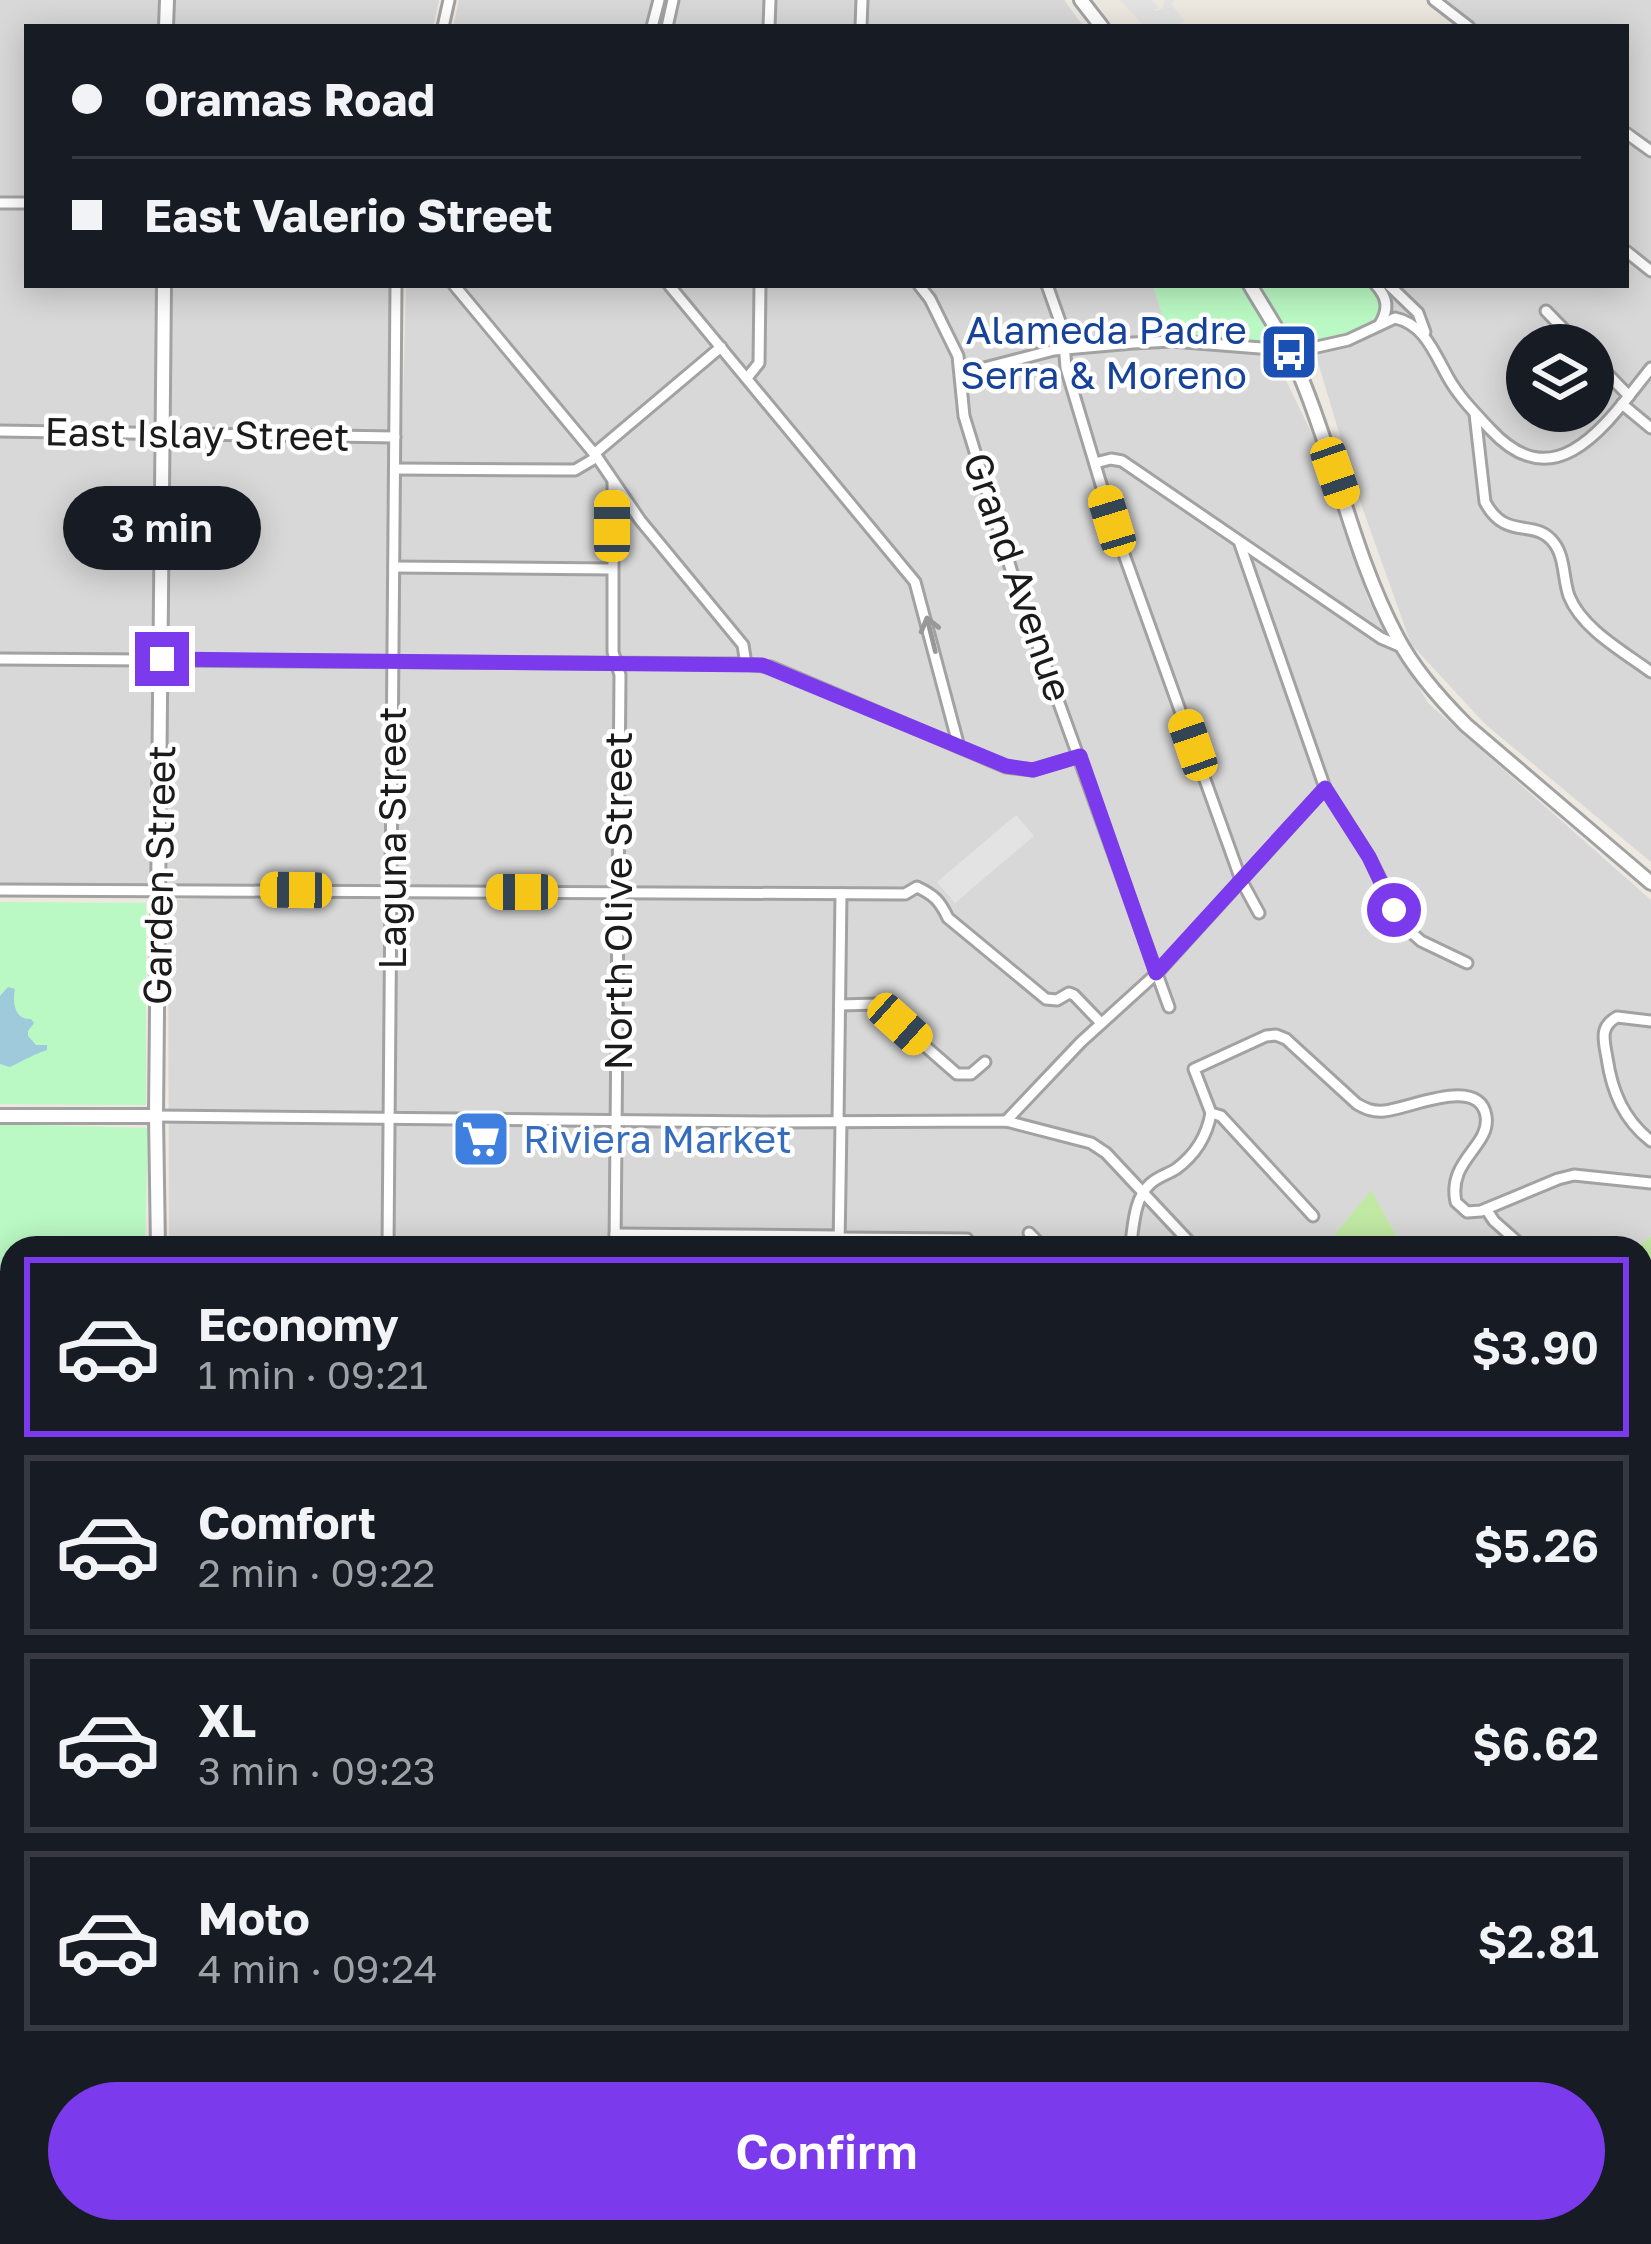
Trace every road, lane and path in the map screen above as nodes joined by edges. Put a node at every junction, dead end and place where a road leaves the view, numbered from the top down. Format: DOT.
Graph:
graph roads {
  1 [pos="1081,0"];
  2 [pos="1434,0"];
  3 [pos="1100,24"];
  4 [pos="1461,24"];
  5 [pos="164,288"];
  6 [pos="396,288"];
  7 [pos="457,288"];
  8 [pos="672,288"];
  9 [pos="760,288"];
  10 [pos="922,288"];
  11 [pos="1048,288"];
  12 [pos="1252,288"];
  13 [pos="1378,288"];
  14 [pos="1393,288"];
  15 [pos="1546,311"];
  16 [pos="1380,324"];
  17 [pos="1559,324"];
  18 [pos="1426,339"];
  19 [pos="721,347"];
  20 [pos="1064,349"];
  21 [pos="1288,351"];
  22 [pos="1651,368"];
  23 [pos="961,374"];
  24 [pos="747,378"];
  25 [pos="1614,386"];
  26 [pos="1625,400"];
  27 [pos="1475,413"];
  28 [pos="1651,428"];
  29 [pos="0,431"];
  30 [pos="164,435"];
  31 [pos="395,437"];
  32 [pos="596,455"];
  33 [pos="1095,463"];
  34 [pos="395,469"];
  35 [pos="613,483"];
  36 [pos="1240,544"];
  37 [pos="394,566"];
  38 [pos="612,569"];
  39 [pos="1402,647"];
  40 [pos="0,659"];
  41 [pos="162,659"];
  42 [pos="393,663"];
  43 [pos="617,664"];
  44 [pos="746,664"];
  45 [pos="1651,672"];
  46 [pos="959,747"];
  47 [pos="1080,756"];
  48 [pos="1325,788"];
  49 [pos="1240,880"];
  50 [pos="1650,881"];
  51 [pos="158,889"];
  52 [pos="0,890"];
  53 [pos="391,891"];
  54 [pos="618,892"];
  55 [pos="841,894"];
  56 [pos="1259,913"];
  57 [pos="1467,963"];
  58 [pos="1156,973"];
  59 [pos="840,1005"];
  60 [pos="1169,1007"];
  61 [pos="1651,1021"];
  62 [pos="1100,1023"];
  63 [pos="985,1062"];
  64 [pos="1211,1112"];
  65 [pos="0,1116"];
  66 [pos="156,1116"];
  67 [pos="390,1119"];
  68 [pos="616,1120"];
  69 [pos="839,1121"];
  70 [pos="1006,1121"];
  71 [pos="1651,1141"];
  72 [pos="1651,1183"];
  73 [pos="1144,1192"];
  74 [pos="1486,1209"];
  75 [pos="1313,1216"];
  76 [pos="1029,1233"];
  77 [pos="615,1234"];
  78 [pos="158,1236"];
  79 [pos="388,1236"];
  80 [pos="679,1236"];
  81 [pos="839,1236"];
  82 [pos="1032,1236"];
  83 [pos="1131,1236"];
  84 [pos="1184,1236"];
  85 [pos="1512,1236"];
  1 -- 3 [label="street"];
  2 -- 4 [label="street"];
  5 -- 30 [label="street, Garden Street"];
  6 -- 31 [label="street, Laguna Street"];
  7 -- 32 [label="street"];
  8 -- 19 [label="street"];
  9 -- 24 [label="street"];
  10 -- 23 [label="street, Grand Avenue"];
  11 -- 20 [label="street"];
  12 -- 21 [label="street"];
  13 -- 16 [label="street"];
  14 -- 18 [label="street"];
  15 -- 17 [label="street"];
  16 -- 18 [label="street"];
  16 -- 21 [label="street"];
  18 -- 27 [label="street"];
  19 -- 24 [label="street"];
  19 -- 32 [label="street, East Islay Street"];
  20 -- 21 [label="street"];
  20 -- 23 [label="street"];
  20 -- 33 [label="street"];
  21 -- 39 [label="street"];
  22 -- 26 [label="street"];
  23 -- 47 [label="street, Grand Avenue"];
  46 -- 24 [label="street, one-way"];
  25 -- 26 [label="street"];
  26 -- 27 [label="street"];
  26 -- 28 [label="street"];
  27 -- 45 [label="street"];
  29 -- 30 [label="street, East Islay Street"];
  30 -- 31 [label="street, East Islay Street"];
  30 -- 41 [label="street, Garden Street"];
  31 -- 34 [label="street, Laguna Street"];
  32 -- 34 [label="street, East Islay Street"];
  32 -- 35 [label="street"];
  33 -- 36 [label="street"];
  33 -- 49 [label="street"];
  34 -- 37 [label="street, Laguna Street"];
  35 -- 38 [label="street, North Olive Street"];
  35 -- 44 [label="street"];
  36 -- 39 [label="street"];
  36 -- 48 [label="street"];
  37 -- 38 [label="street"];
  37 -- 42 [label="street, Laguna Street"];
  38 -- 43 [label="street, North Olive Street"];
  39 -- 50 [label="street"];
  40 -- 41 [label="street"];
  41 -- 42 [label="street"];
  41 -- 51 [label="street, Garden Street"];
  42 -- 43 [label="street"];
  42 -- 53 [label="street, Laguna Street"];
  43 -- 44 [label="street"];
  43 -- 54 [label="street, North Olive Street"];
  44 -- 46 [label="street"];
  46 -- 47 [label="street"];
  47 -- 58 [label="street, Grand Avenue"];
  48 -- 49 [label="street"];
  48 -- 57 [label="street"];
  49 -- 56 [label="street"];
  49 -- 58 [label="street"];
  51 -- 52 [label="street"];
  51 -- 53 [label="street"];
  51 -- 66 [label="street, Garden Street"];
  53 -- 54 [label="street"];
  53 -- 67 [label="street, Laguna Street"];
  54 -- 55 [label="street"];
  54 -- 68 [label="street, North Olive Street"];
  55 -- 59 [label="street"];
  55 -- 62 [label="street"];
  58 -- 60 [label="street, Grand Avenue"];
  58 -- 62 [label="street"];
  59 -- 63 [label="street"];
  59 -- 69 [label="street"];
  61 -- 71 [label="street"];
  62 -- 70 [label="street"];
  64 -- 73 [label="street"];
  64 -- 74 [label="street"];
  64 -- 75 [label="street"];
  65 -- 66 [label="street"];
  66 -- 67 [label="street"];
  66 -- 78 [label="street, Garden Street"];
  67 -- 68 [label="street"];
  67 -- 79 [label="street, Laguna Street"];
  68 -- 69 [label="street"];
  68 -- 77 [label="street, North Olive Street"];
  69 -- 70 [label="street"];
  69 -- 81 [label="street"];
  70 -- 73 [label="street"];
  72 -- 74 [label="street"];
  73 -- 83 [label="street"];
  73 -- 84 [label="street"];
  74 -- 85 [label="street"];
  76 -- 82 [label="street"];
  77 -- 80 [label="street"];
}
